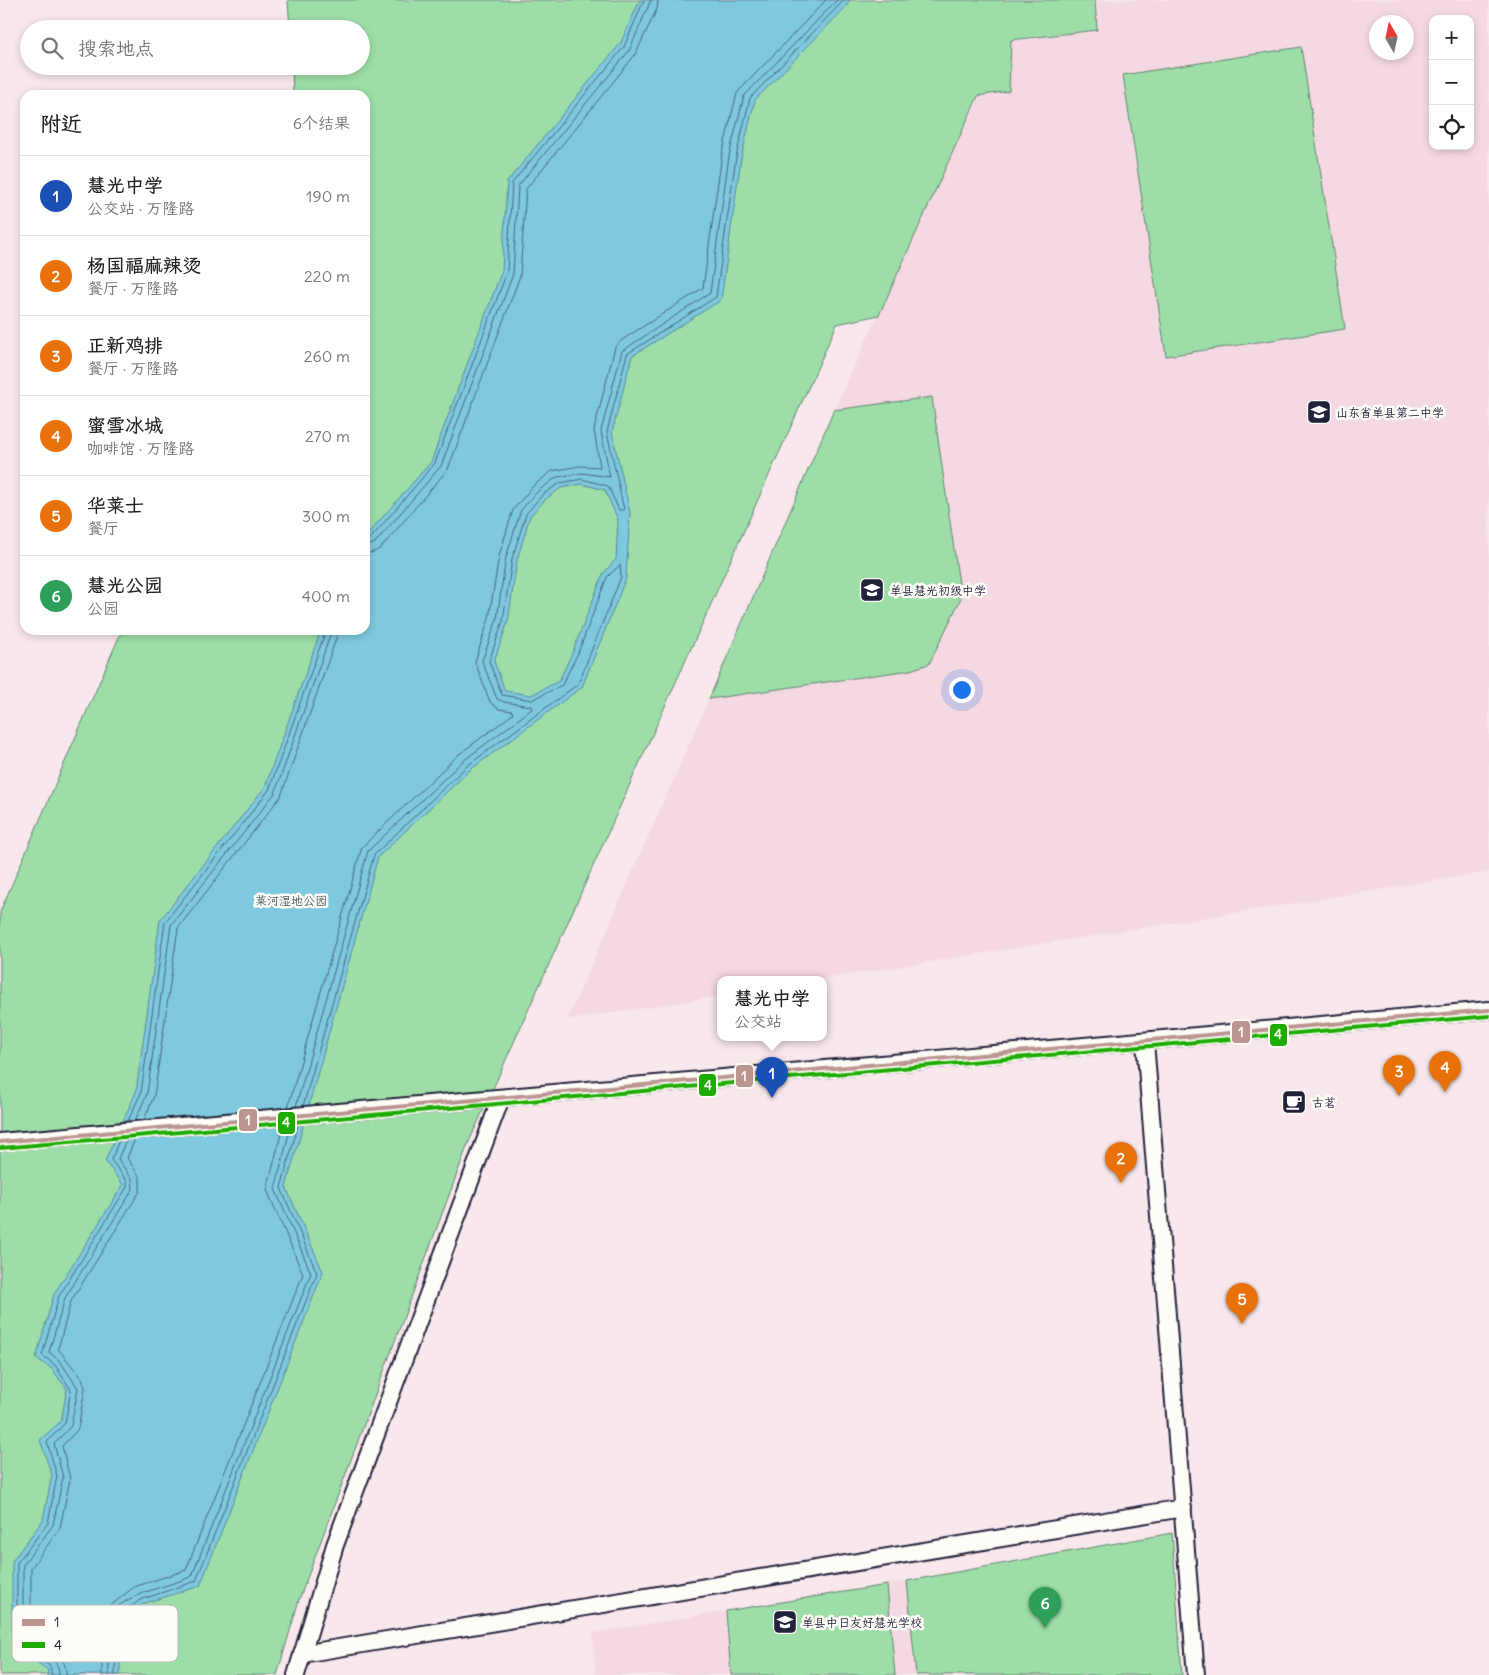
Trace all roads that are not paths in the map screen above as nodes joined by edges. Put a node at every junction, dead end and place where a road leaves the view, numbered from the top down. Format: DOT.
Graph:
graph roads {
  1 [pos="1489,1010"];
  2 [pos="1145,1042"];
  3 [pos="501,1098"];
  4 [pos="0,1142"];
  5 [pos="1183,1508"];
  6 [pos="302,1654"];
  7 [pos="296,1675"];
  8 [pos="1196,1675"];
  1 -- 2 [label="street"];
  2 -- 3 [label="street"];
  2 -- 5 [label="street"];
  3 -- 4 [label="street"];
  3 -- 6 [label="street"];
  5 -- 6 [label="street"];
  5 -- 8 [label="street"];
  6 -- 7 [label="street"];
}
